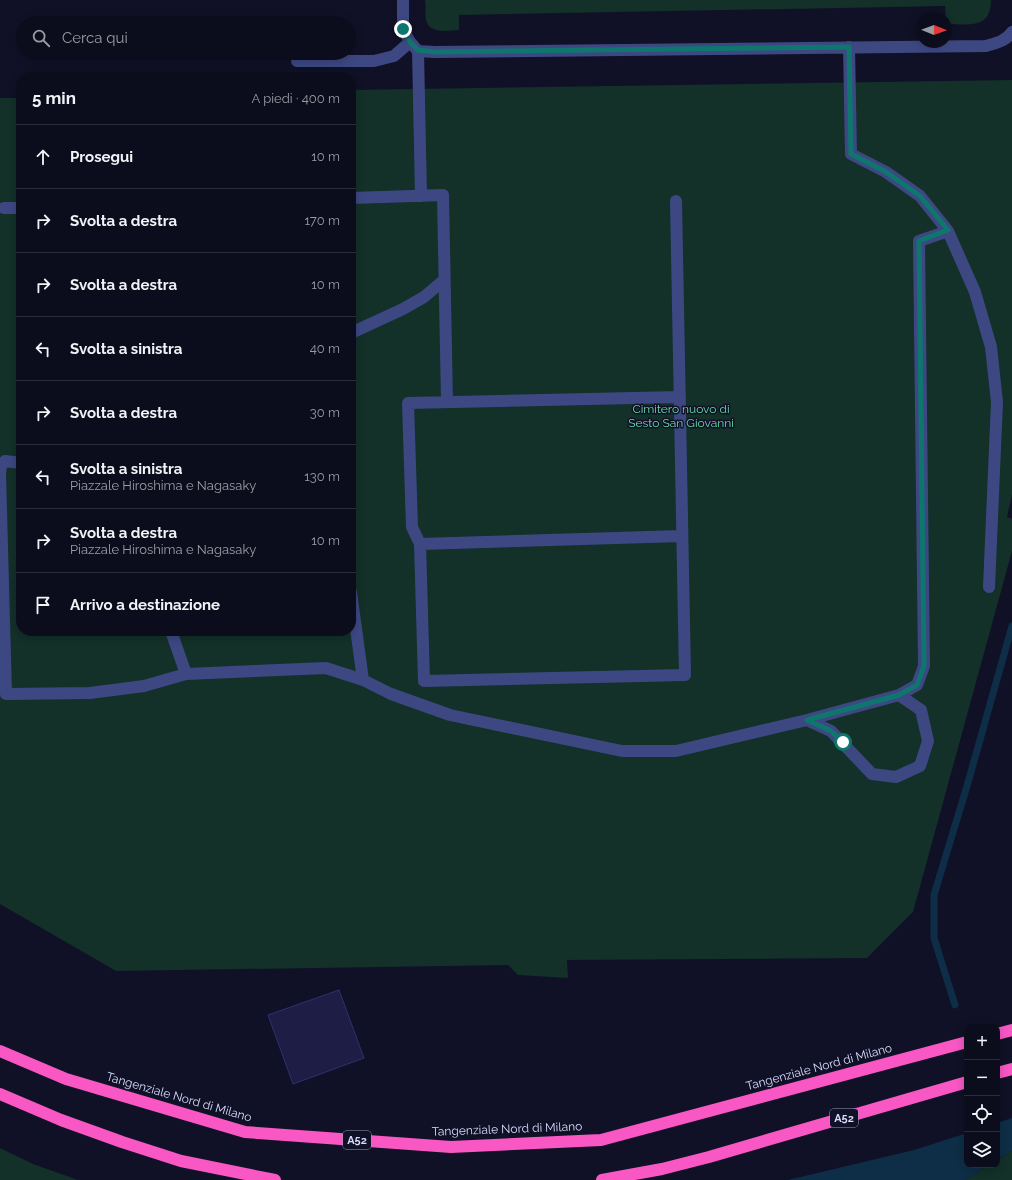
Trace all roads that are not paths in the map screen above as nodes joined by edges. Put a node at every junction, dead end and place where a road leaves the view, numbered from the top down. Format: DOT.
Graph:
graph roads {
  1 [pos="403,0"];
  2 [pos="1012,32"];
  3 [pos="414,46"];
  4 [pos="849,47"];
  5 [pos="298,61"];
  6 [pos="421,196"];
  7 [pos="356,198"];
  8 [pos="676,201"];
  9 [pos="4,208"];
  10 [pos="16,208"];
  11 [pos="948,230"];
  12 [pos="444,280"];
  13 [pos="356,331"];
  14 [pos="680,397"];
  15 [pos="447,402"];
  16 [pos="16,462"];
  17 [pos="682,536"];
  18 [pos="420,544"];
  19 [pos="989,587"];
  20 [pos="356,629"];
  21 [pos="174,636"];
  22 [pos="186,674"];
  23 [pos="363,680"];
  24 [pos="899,695"];
  25 [pos="807,720"];
  26 [pos="1012,1030"];
  27 [pos="1000,1033"];
  28 [pos="964,1043"];
  29 [pos="0,1051"];
  30 [pos="1012,1069"];
  31 [pos="1000,1072"];
  32 [pos="964,1083"];
  33 [pos="0,1094"];
  34 [pos="275,1180"];
  35 [pos="602,1180"];
  1 -- 3 [label="street"];
  2 -- 4 [label="street"];
  3 -- 4 [label="street"];
  3 -- 5 [label="street"];
  3 -- 6 [label="street"];
  4 -- 11 [label="street"];
  6 -- 7 [label="street"];
  6 -- 12 [label="street"];
  8 -- 14 [label="street"];
  9 -- 10 [label="street"];
  11 -- 19 [label="street"];
  11 -- 24 [label="street"];
  12 -- 13 [label="street"];
  12 -- 15 [label="street"];
  14 -- 15 [label="street"];
  14 -- 17 [label="street"];
  15 -- 18 [label="street"];
  16 -- 22 [label="street"];
  17 -- 18 [label="street"];
  17 -- 18 [label="street"];
  20 -- 23 [label="street"];
  21 -- 22 [label="street"];
  22 -- 23 [label="street"];
  23 -- 25 [label="street"];
  24 -- 25 [label="street"];
  24 -- 25 [label="street"];
  26 -- 27 [label="highway"];
  28 -- 29 [label="highway, Tangenziale Nord di Milano / A52"];
  30 -- 31 [label="highway"];
  32 -- 35 [label="highway, A52"];
  33 -- 34 [label="highway"];
}
